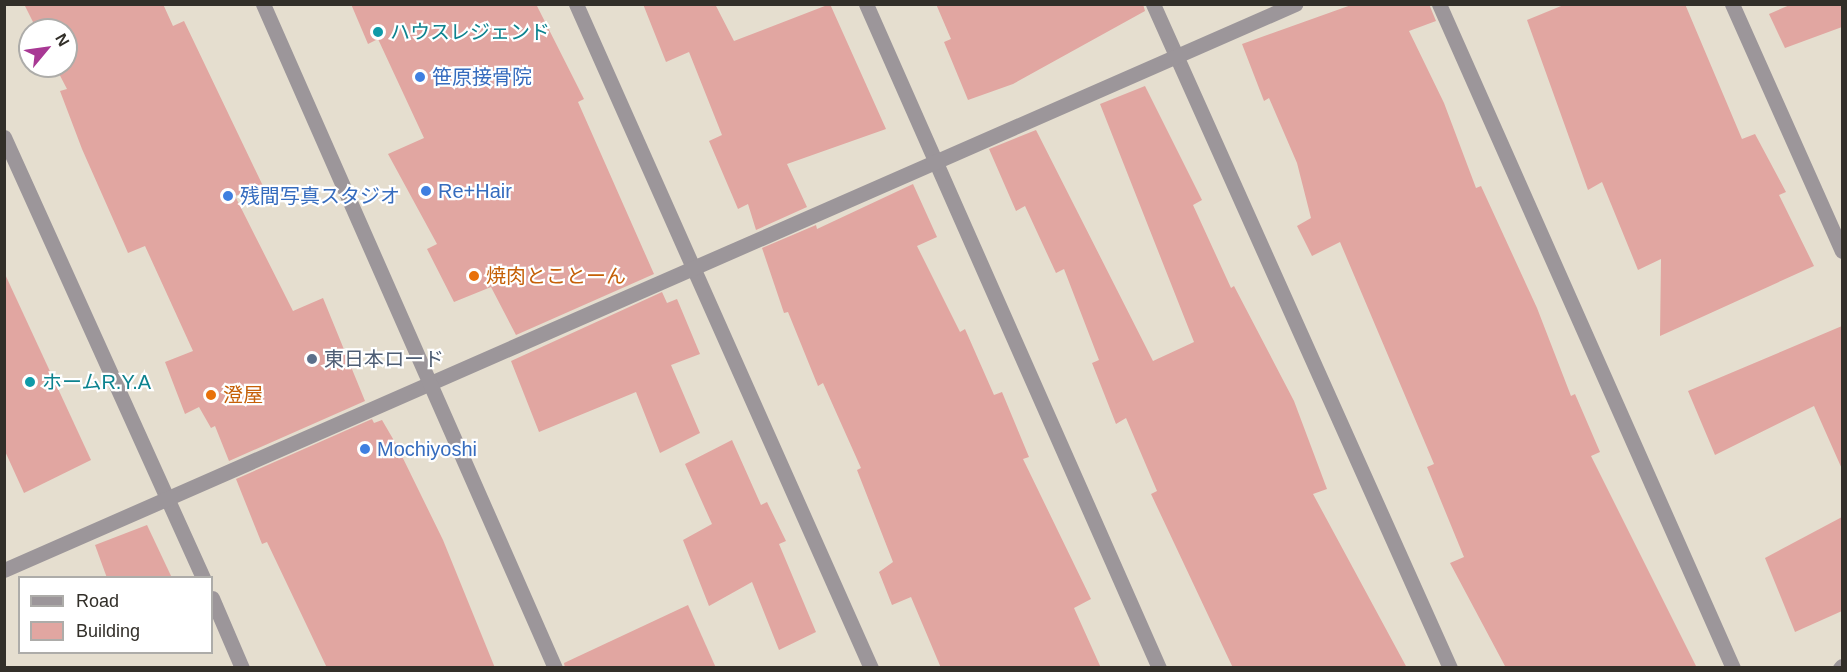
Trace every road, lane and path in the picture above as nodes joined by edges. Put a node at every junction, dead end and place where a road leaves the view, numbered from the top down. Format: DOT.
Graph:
graph roads {
  1 [pos="263,4"];
  2 [pos="576,4"];
  3 [pos="866,4"];
  4 [pos="1153,4"];
  5 [pos="1295,4"];
  6 [pos="1439,4"];
  7 [pos="1732,4"];
  8 [pos="1177,59"];
  9 [pos="4,137"];
  10 [pos="937,160"];
  11 [pos="1842,251"];
  12 [pos="693,271"];
  13 [pos="429,382"];
  14 [pos="167,496"];
  15 [pos="4,570"];
  16 [pos="201,576"];
  17 [pos="213,600"];
  18 [pos="242,668"];
  19 [pos="555,668"];
  20 [pos="871,668"];
  21 [pos="1159,668"];
  22 [pos="1450,668"];
  23 [pos="1733,668"];
  1 -- 13 [label="street"];
  2 -- 12 [label="street"];
  3 -- 10 [label="street"];
  4 -- 8 [label="street"];
  5 -- 8 [label="street"];
  6 -- 23 [label="street"];
  7 -- 11 [label="street"];
  8 -- 10 [label="street"];
  8 -- 22 [label="street"];
  9 -- 14 [label="street"];
  10 -- 12 [label="street"];
  10 -- 21 [label="street"];
  12 -- 13 [label="street"];
  12 -- 20 [label="street"];
  13 -- 14 [label="street"];
  13 -- 19 [label="street"];
  14 -- 15 [label="street"];
  14 -- 16 [label="street"];
  17 -- 18 [label="street"];
}
